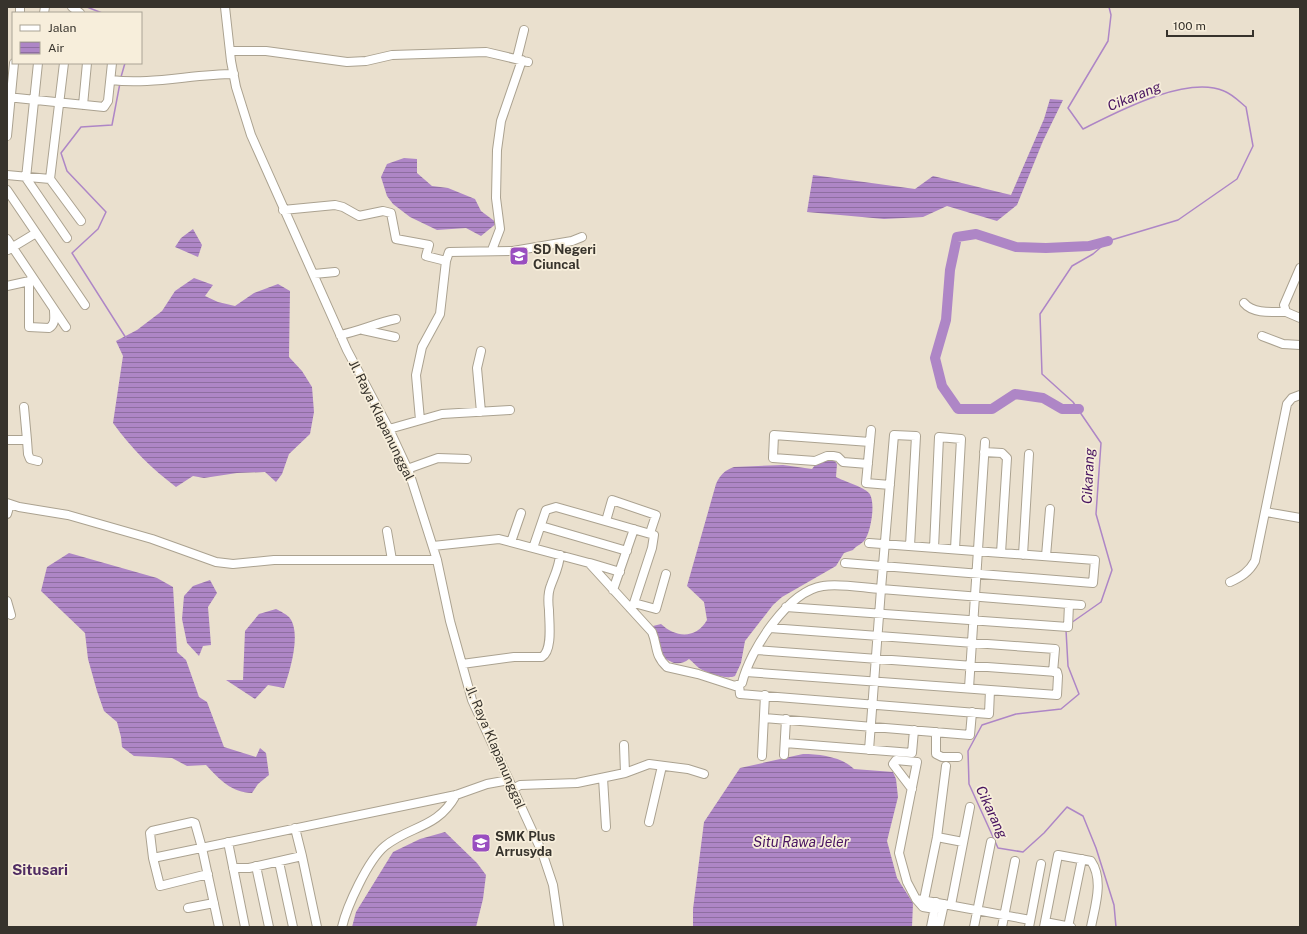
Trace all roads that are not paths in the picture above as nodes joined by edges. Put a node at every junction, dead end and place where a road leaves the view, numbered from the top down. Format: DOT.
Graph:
graph roads {
  1 [pos="225,7"];
  2 [pos="524,30"];
  3 [pos="230,51"];
  4 [pos="522,60"];
  5 [pos="14,64"];
  6 [pos="38,64"];
  7 [pos="64,64"];
  8 [pos="87,64"];
  9 [pos="112,64"];
  10 [pos="234,74"];
  11 [pos="113,80"];
  12 [pos="9,97"];
  13 [pos="34,99"];
  14 [pos="59,103"];
  15 [pos="83,105"];
  16 [pos="7,136"];
  17 [pos="7,175"];
  18 [pos="26,178"];
  19 [pos="50,179"];
  20 [pos="7,190"];
  21 [pos="283,210"];
  22 [pos="81,221"];
  23 [pos="36,233"];
  24 [pos="582,237"];
  25 [pos="68,238"];
  26 [pos="7,239"];
  27 [pos="10,249"];
  28 [pos="492,250"];
  29 [pos="446,262"];
  30 [pos="1300,268"];
  31 [pos="334,272"];
  32 [pos="314,274"];
  33 [pos="32,281"];
  34 [pos="7,286"];
  35 [pos="1244,303"];
  36 [pos="85,305"];
  37 [pos="54,310"];
  38 [pos="1286,312"];
  39 [pos="1300,318"];
  40 [pos="396,319"];
  41 [pos="66,327"];
  42 [pos="363,330"];
  43 [pos="340,335"];
  44 [pos="1262,336"];
  45 [pos="395,337"];
  46 [pos="1300,345"];
  47 [pos="481,351"];
  48 [pos="1300,394"];
  49 [pos="24,407"];
  50 [pos="510,410"];
  51 [pos="481,412"];
  52 [pos="420,420"];
  53 [pos="389,429"];
  54 [pos="871,430"];
  55 [pos="7,440"];
  56 [pos="27,440"];
  57 [pos="870,442"];
  58 [pos="985,442"];
  59 [pos="984,452"];
  60 [pos="1030,454"];
  61 [pos="467,459"];
  62 [pos="38,461"];
  63 [pos="868,464"];
  64 [pos="409,472"];
  65 [pos="890,485"];
  66 [pos="8,504"];
  67 [pos="1050,509"];
  68 [pos="1266,512"];
  69 [pos="521,513"];
  70 [pos="7,514"];
  71 [pos="1300,518"];
  72 [pos="606,521"];
  73 [pos="541,526"];
  74 [pos="634,529"];
  75 [pos="387,531"];
  76 [pos="650,533"];
  77 [pos="510,542"];
  78 [pos="869,543"];
  79 [pos="885,544"];
  80 [pos="433,546"];
  81 [pos="910,546"];
  82 [pos="533,548"];
  83 [pos="934,548"];
  84 [pos="955,549"];
  85 [pos="627,551"];
  86 [pos="978,551"];
  87 [pos="1001,553"];
  88 [pos="560,555"];
  89 [pos="1023,555"];
  90 [pos="1046,556"];
  91 [pos="392,560"];
  92 [pos="437,560"];
  93 [pos="589,563"];
  94 [pos="845,563"];
  95 [pos="883,566"];
  96 [pos="620,572"];
  97 [pos="666,574"];
  98 [pos="977,574"];
  99 [pos="1230,582"];
  100 [pos="881,589"];
  101 [pos="613,590"];
  102 [pos="975,596"];
  103 [pos="7,601"];
  104 [pos="1069,604"];
  105 [pos="632,605"];
  106 [pos="1081,605"];
  107 [pos="786,607"];
  108 [pos="880,614"];
  109 [pos="11,615"];
  110 [pos="973,620"];
  111 [pos="770,628"];
  112 [pos="878,636"];
  113 [pos="972,643"];
  114 [pos="756,650"];
  115 [pos="876,658"];
  116 [pos="462,664"];
  117 [pos="970,665"];
  118 [pos="746,672"];
  119 [pos="1054,672"];
  120 [pos="874,680"];
  121 [pos="738,685"];
  122 [pos="969,688"];
  123 [pos="990,690"];
  124 [pos="765,696"];
  125 [pos="872,703"];
  126 [pos="972,712"];
  127 [pos="764,718"];
  128 [pos="786,719"];
  129 [pos="871,726"];
  130 [pos="914,730"];
  131 [pos="936,732"];
  132 [pos="785,743"];
  133 [pos="624,746"];
  134 [pos="869,750"];
  135 [pos="784,755"];
  136 [pos="762,756"];
  137 [pos="958,757"];
  138 [pos="662,766"];
  139 [pos="946,766"];
  140 [pos="625,773"];
  141 [pos="704,774"];
  142 [pos="603,778"];
  143 [pos="509,780"];
  144 [pos="513,789"];
  145 [pos="912,789"];
  146 [pos="456,795"];
  147 [pos="970,807"];
  148 [pos="649,822"];
  149 [pos="606,827"];
  150 [pos="295,828"];
  151 [pos="937,837"];
  152 [pos="228,842"];
  153 [pos="963,842"];
  154 [pos="991,842"];
  155 [pos="202,848"];
  156 [pos="302,856"];
  157 [pos="153,858"];
  158 [pos="1082,860"];
  159 [pos="1015,861"];
  160 [pos="279,862"];
  161 [pos="1041,864"];
  162 [pos="256,866"];
  163 [pos="233,868"];
  164 [pos="208,874"];
  165 [pos="920,900"];
  166 [pos="214,903"];
  167 [pos="941,905"];
  168 [pos="188,908"];
  169 [pos="978,910"];
  170 [pos="1004,915"];
  171 [pos="1029,923"];
  172 [pos="1044,924"];
  173 [pos="936,925"];
  174 [pos="219,927"];
  175 [pos="246,927"];
  176 [pos="269,927"];
  177 [pos="293,927"];
  178 [pos="317,927"];
  179 [pos="342,927"];
  180 [pos="559,927"];
  181 [pos="974,927"];
  182 [pos="1002,927"];
  183 [pos="1069,927"];
  184 [pos="1091,927"];
  1 -- 3 [label="street, Jl. Raya Klapanunggal"];
  2 -- 4 [label="street"];
  3 -- 4 [label="street"];
  3 -- 10 [label="street, Jl. Raya Klapanunggal"];
  4 -- 28 [label="street"];
  5 -- 12 [label="street"];
  6 -- 13 [label="street"];
  7 -- 14 [label="street"];
  8 -- 15 [label="street"];
  9 -- 11 [label="street"];
  10 -- 11 [label="street"];
  10 -- 21 [label="street, Jl. Raya Klapanunggal"];
  11 -- 15 [label="street"];
  12 -- 13 [label="street"];
  12 -- 16 [label="street"];
  13 -- 14 [label="street"];
  13 -- 18 [label="street"];
  14 -- 15 [label="street"];
  14 -- 19 [label="street"];
  17 -- 18 [label="street"];
  18 -- 19 [label="street"];
  18 -- 25 [label="street"];
  19 -- 22 [label="street"];
  20 -- 23 [label="street"];
  21 -- 29 [label="street"];
  21 -- 32 [label="street, Jl. Raya Klapanunggal"];
  23 -- 27 [label="street"];
  23 -- 36 [label="street"];
  24 -- 28 [label="street"];
  26 -- 27 [label="street"];
  27 -- 33 [label="street"];
  28 -- 29 [label="street"];
  29 -- 52 [label="street"];
  30 -- 38 [label="street"];
  31 -- 32 [label="street"];
  32 -- 43 [label="street, Jl. Raya Klapanunggal"];
  33 -- 34 [label="street"];
  33 -- 37 [label="street"];
  33 -- 37 [label="street"];
  35 -- 38 [label="street"];
  37 -- 41 [label="street"];
  38 -- 39 [label="street"];
  40 -- 42 [label="street"];
  42 -- 43 [label="street"];
  42 -- 45 [label="street"];
  43 -- 53 [label="street, Jl. Raya Klapanunggal"];
  44 -- 46 [label="street"];
  47 -- 51 [label="street"];
  48 -- 68 [label="street"];
  49 -- 56 [label="street"];
  50 -- 51 [label="street"];
  51 -- 52 [label="street"];
  52 -- 53 [label="street"];
  53 -- 64 [label="street, Jl. Raya Klapanunggal"];
  54 -- 57 [label="street"];
  55 -- 56 [label="street"];
  56 -- 62 [label="street"];
  57 -- 63 [label="street"];
  57 -- 63 [label="street"];
  58 -- 59 [label="street"];
  59 -- 86 [label="street"];
  59 -- 87 [label="street"];
  60 -- 89 [label="street"];
  61 -- 64 [label="street"];
  63 -- 65 [label="street"];
  64 -- 80 [label="street, Jl. Raya Klapanunggal"];
  65 -- 79 [label="street"];
  65 -- 81 [label="street"];
  66 -- 70 [label="street"];
  66 -- 91 [label="street"];
  67 -- 90 [label="street"];
  68 -- 71 [label="street"];
  68 -- 99 [label="street"];
  69 -- 77 [label="street"];
  72 -- 73 [label="street"];
  72 -- 74 [label="street"];
  72 -- 76 [label="street"];
  73 -- 82 [label="street"];
  73 -- 85 [label="street"];
  74 -- 76 [label="street"];
  74 -- 85 [label="street"];
  75 -- 91 [label="street"];
  76 -- 105 [label="street"];
  77 -- 80 [label="street"];
  77 -- 82 [label="street"];
  78 -- 79 [label="street"];
  79 -- 81 [label="street"];
  79 -- 95 [label="street"];
  80 -- 92 [label="street, Jl. Raya Klapanunggal"];
  81 -- 83 [label="street"];
  82 -- 88 [label="street"];
  83 -- 84 [label="street"];
  83 -- 84 [label="street"];
  84 -- 86 [label="street"];
  85 -- 96 [label="street"];
  86 -- 87 [label="street"];
  86 -- 98 [label="street"];
  87 -- 89 [label="street"];
  88 -- 93 [label="street"];
  88 -- 116 [label="street"];
  89 -- 90 [label="street"];
  90 -- 98 [label="street"];
  91 -- 92 [label="street"];
  92 -- 116 [label="street, Jl. Raya Klapanunggal"];
  93 -- 96 [label="street"];
  93 -- 101 [label="street"];
  94 -- 95 [label="street"];
  95 -- 98 [label="street"];
  95 -- 100 [label="street"];
  96 -- 101 [label="street"];
  97 -- 105 [label="street"];
  98 -- 102 [label="street"];
  100 -- 102 [label="street"];
  100 -- 107 [label="street"];
  100 -- 108 [label="street"];
  101 -- 105 [label="street"];
  102 -- 104 [label="street"];
  102 -- 110 [label="street"];
  103 -- 109 [label="street"];
  104 -- 106 [label="street"];
  104 -- 110 [label="street"];
  105 -- 121 [label="street"];
  107 -- 108 [label="street"];
  107 -- 111 [label="street"];
  108 -- 110 [label="street"];
  108 -- 112 [label="street"];
  110 -- 113 [label="street"];
  111 -- 112 [label="street"];
  111 -- 114 [label="street"];
  112 -- 113 [label="street"];
  112 -- 115 [label="street"];
  113 -- 117 [label="street"];
  113 -- 119 [label="street"];
  114 -- 115 [label="street"];
  114 -- 118 [label="street"];
  115 -- 117 [label="street"];
  115 -- 120 [label="street"];
  116 -- 143 [label="street, Jl. Raya Klapanunggal"];
  117 -- 119 [label="street"];
  117 -- 122 [label="street"];
  118 -- 120 [label="street"];
  118 -- 121 [label="street"];
  119 -- 123 [label="street"];
  120 -- 122 [label="street"];
  120 -- 125 [label="street"];
  121 -- 124 [label="street"];
  122 -- 123 [label="street"];
  123 -- 126 [label="street"];
  124 -- 125 [label="street"];
  124 -- 127 [label="street"];
  125 -- 126 [label="street"];
  125 -- 129 [label="street"];
  126 -- 131 [label="street"];
  127 -- 128 [label="street"];
  127 -- 136 [label="street"];
  128 -- 129 [label="street"];
  128 -- 132 [label="street"];
  129 -- 130 [label="street"];
  129 -- 134 [label="street"];
  130 -- 131 [label="street"];
  130 -- 134 [label="street"];
  131 -- 137 [label="street"];
  132 -- 134 [label="street"];
  132 -- 135 [label="street"];
  133 -- 140 [label="street"];
  138 -- 140 [label="street"];
  138 -- 141 [label="street"];
  138 -- 148 [label="street"];
  139 -- 151 [label="street"];
  140 -- 142 [label="street"];
  142 -- 144 [label="street"];
  142 -- 149 [label="street"];
  143 -- 144 [label="street, Jl. Raya Klapanunggal"];
  143 -- 146 [label="street"];
  144 -- 180 [label="street, Jl. Raya Klapanunggal"];
  145 -- 165 [label="street"];
  146 -- 150 [label="street"];
  146 -- 179 [label="street"];
  147 -- 153 [label="street"];
  150 -- 152 [label="street"];
  150 -- 156 [label="street"];
  151 -- 153 [label="street"];
  151 -- 165 [label="street"];
  152 -- 155 [label="street"];
  152 -- 163 [label="street"];
  153 -- 167 [label="street"];
  154 -- 169 [label="street"];
  155 -- 157 [label="street"];
  155 -- 157 [label="street"];
  155 -- 164 [label="street"];
  156 -- 160 [label="street"];
  156 -- 178 [label="street"];
  157 -- 164 [label="street"];
  158 -- 172 [label="street"];
  158 -- 183 [label="street"];
  158 -- 184 [label="street"];
  159 -- 170 [label="street"];
  160 -- 162 [label="street"];
  160 -- 177 [label="street"];
  161 -- 171 [label="street"];
  162 -- 163 [label="street"];
  162 -- 176 [label="street"];
  163 -- 175 [label="street"];
  164 -- 166 [label="street"];
  165 -- 167 [label="street"];
  166 -- 168 [label="street"];
  166 -- 174 [label="street"];
  167 -- 169 [label="street"];
  167 -- 173 [label="street"];
  169 -- 170 [label="street"];
  169 -- 181 [label="street"];
  170 -- 171 [label="street"];
  170 -- 182 [label="street"];
  172 -- 183 [label="street"];
}
